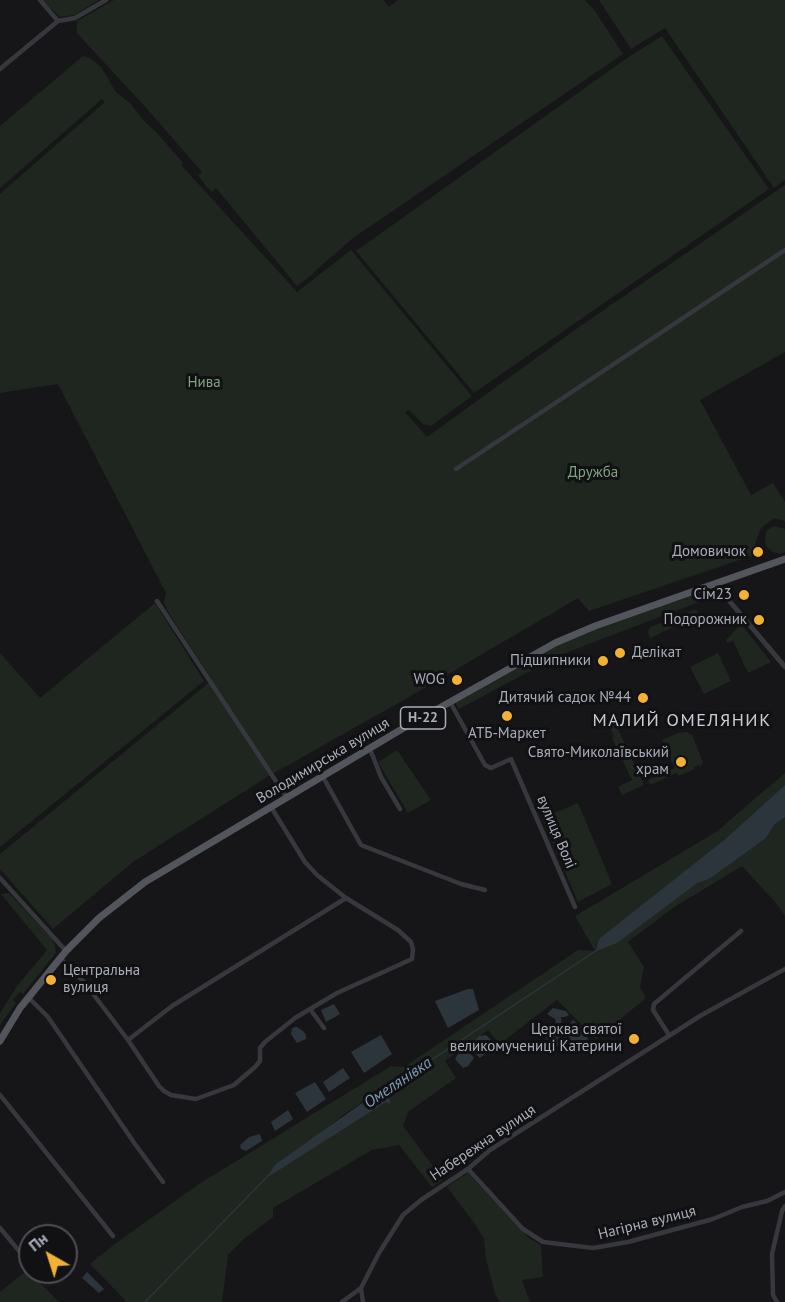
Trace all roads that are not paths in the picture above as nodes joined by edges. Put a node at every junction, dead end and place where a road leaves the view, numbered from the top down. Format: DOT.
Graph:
graph roads {
  1 [pos="40,0"];
  2 [pos="106,0"];
  3 [pos="58,21"];
  4 [pos="0,69"];
  5 [pos="785,250"];
  6 [pos="456,469"];
  7 [pos="785,559"];
  8 [pos="715,584"];
  9 [pos="157,601"];
  10 [pos="785,667"];
  11 [pos="450,702"];
  12 [pos="369,749"];
  13 [pos="323,777"];
  14 [pos="287,798"];
  15 [pos="271,807"];
  16 [pos="400,809"];
  17 [pos="0,878"];
  18 [pos="485,890"];
  19 [pos="346,898"];
  20 [pos="575,908"];
  21 [pos="741,931"];
  22 [pos="66,951"];
  23 [pos="60,958"];
  24 [pos="785,969"];
  25 [pos="28,997"];
  26 [pos="310,1009"];
  27 [pos="324,1028"];
  28 [pos="669,1035"];
  29 [pos="128,1040"];
  30 [pos="0,1041"];
  31 [pos="0,1095"];
  32 [pos="468,1169"];
  33 [pos="163,1182"];
  34 [pos="785,1192"];
  35 [pos="785,1206"];
  36 [pos="0,1228"];
  37 [pos="113,1236"];
  38 [pos="18,1250"];
  39 [pos="361,1288"];
  40 [pos="342,1302"];
  41 [pos="363,1302"];
  42 [pos="777,1302"];
  1 -- 3 [label="street"];
  2 -- 3 [label="street"];
  3 -- 4 [label="street"];
  5 -- 6 [label="street"];
  7 -- 8 [label="main road, Володимирська вулиця / Н-22"];
  8 -- 10 [label="street"];
  8 -- 11 [label="main road, Володимирська вулиця / Н-22"];
  9 -- 14 [label="street"];
  11 -- 12 [label="main road, Володимирська вулиця / Н-22"];
  11 -- 20 [label="street, вулиця Волі"];
  12 -- 13 [label="main road, Володимирська вулиця / Н-22"];
  12 -- 16 [label="street"];
  13 -- 14 [label="main road, Володимирська вулиця / Н-22"];
  13 -- 18 [label="street"];
  14 -- 15 [label="main road, Володимирська вулиця / Н-22"];
  15 -- 19 [label="street, Володимирська вулиця"];
  15 -- 22 [label="main road, Володимирська вулиця / Н-22"];
  17 -- 22 [label="street"];
  19 -- 26 [label="street, Володимирська вулиця"];
  19 -- 29 [label="street"];
  21 -- 28 [label="street"];
  22 -- 23 [label="main road, Н-22"];
  23 -- 25 [label="main road, Н-22"];
  23 -- 29 [label="street, Володимирська вулиця"];
  24 -- 28 [label="street, Набережна вулиця"];
  25 -- 30 [label="main road, Н-22"];
  25 -- 33 [label="street"];
  26 -- 27 [label="street"];
  26 -- 29 [label="street, Володимирська вулиця"];
  28 -- 32 [label="street, Набережна вулиця"];
  31 -- 37 [label="street"];
  32 -- 34 [label="street, Нагірна вулиця"];
  32 -- 39 [label="street, Набережна вулиця"];
  35 -- 42 [label="street"];
  36 -- 38 [label="street"];
  39 -- 40 [label="street, Набережна вулиця"];
  39 -- 41 [label="street"];
}
